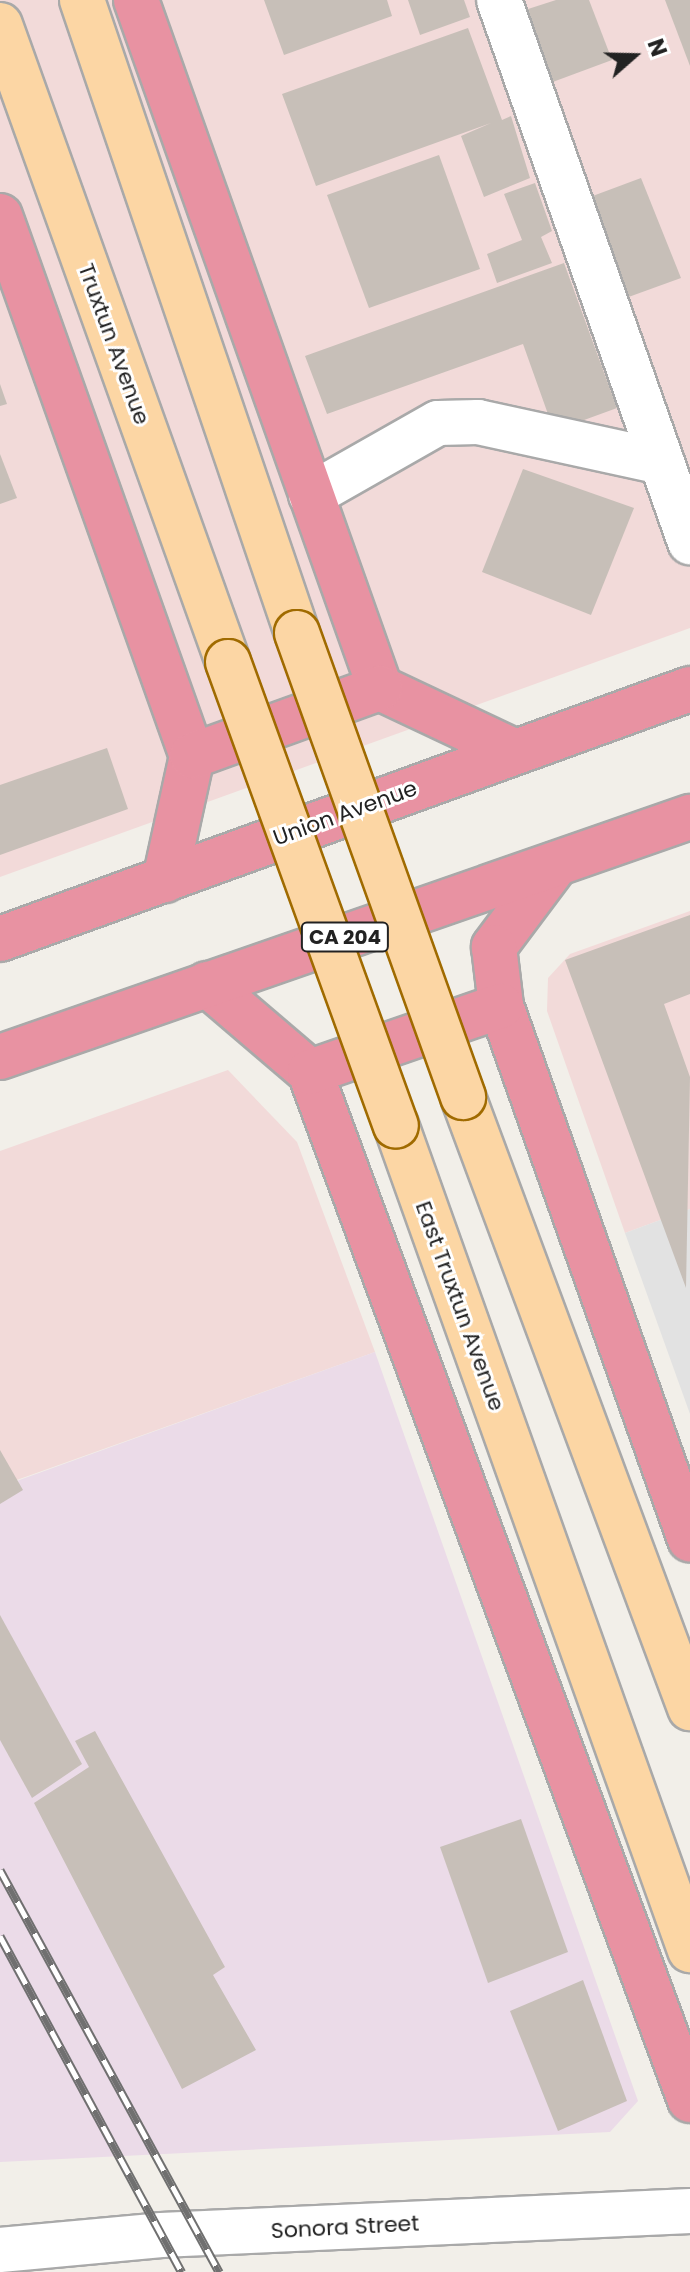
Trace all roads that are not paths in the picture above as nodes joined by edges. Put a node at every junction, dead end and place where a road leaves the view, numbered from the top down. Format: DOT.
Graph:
graph roads {
  1 [pos="82,0"];
  2 [pos="136,0"];
  3 [pos="499,0"];
  4 [pos="0,25"];
  5 [pos="0,216"];
  6 [pos="662,462"];
  7 [pos="311,495"];
  8 [pos="690,542"];
  9 [pos="228,662"];
  10 [pos="380,688"];
  11 [pos="690,689"];
  12 [pos="513,751"];
  13 [pos="192,756"];
  14 [pos="690,817"];
  15 [pos="556,864"];
  16 [pos="165,880"];
  17 [pos="0,939"];
  18 [pos="207,984"];
  19 [pos="501,1006"];
  20 [pos="0,1057"];
  21 [pos="310,1072"];
  22 [pos="690,1539"];
  23 [pos="690,1708"];
  24 [pos="666,1881"];
  25 [pos="690,1923"];
  26 [pos="690,1950"];
  27 [pos="690,2100"];
  28 [pos="690,2211"];
  29 [pos="0,2250"];
  1 -- 23 [label="main road, bridge"];
  2 -- 7 [label="highway"];
  3 -- 6 [label="street"];
  4 -- 9 [label="main road, Truxtun Avenue"];
  5 -- 13 [label="highway"];
  6 -- 7 [label="street"];
  6 -- 8 [label="street"];
  7 -- 10 [label="highway"];
  9 -- 24 [label="main road, East Truxtun Avenue, bridge"];
  10 -- 12 [label="highway"];
  10 -- 13 [label="highway"];
  11 -- 12 [label="highway, Union Avenue"];
  12 -- 16 [label="highway, Union Avenue"];
  13 -- 16 [label="highway"];
  14 -- 15 [label="highway, CA 204"];
  15 -- 18 [label="highway, CA 204"];
  15 -- 19 [label="highway"];
  16 -- 17 [label="highway, Union Avenue"];
  18 -- 20 [label="highway, CA 204"];
  18 -- 21 [label="highway"];
  19 -- 21 [label="highway"];
  19 -- 22 [label="highway"];
  21 -- 27 [label="highway"];
  24 -- 25 [label="main road"];
  24 -- 26 [label="main road, East Truxtun Avenue"];
  28 -- 29 [label="street, Sonora Street"];
}
